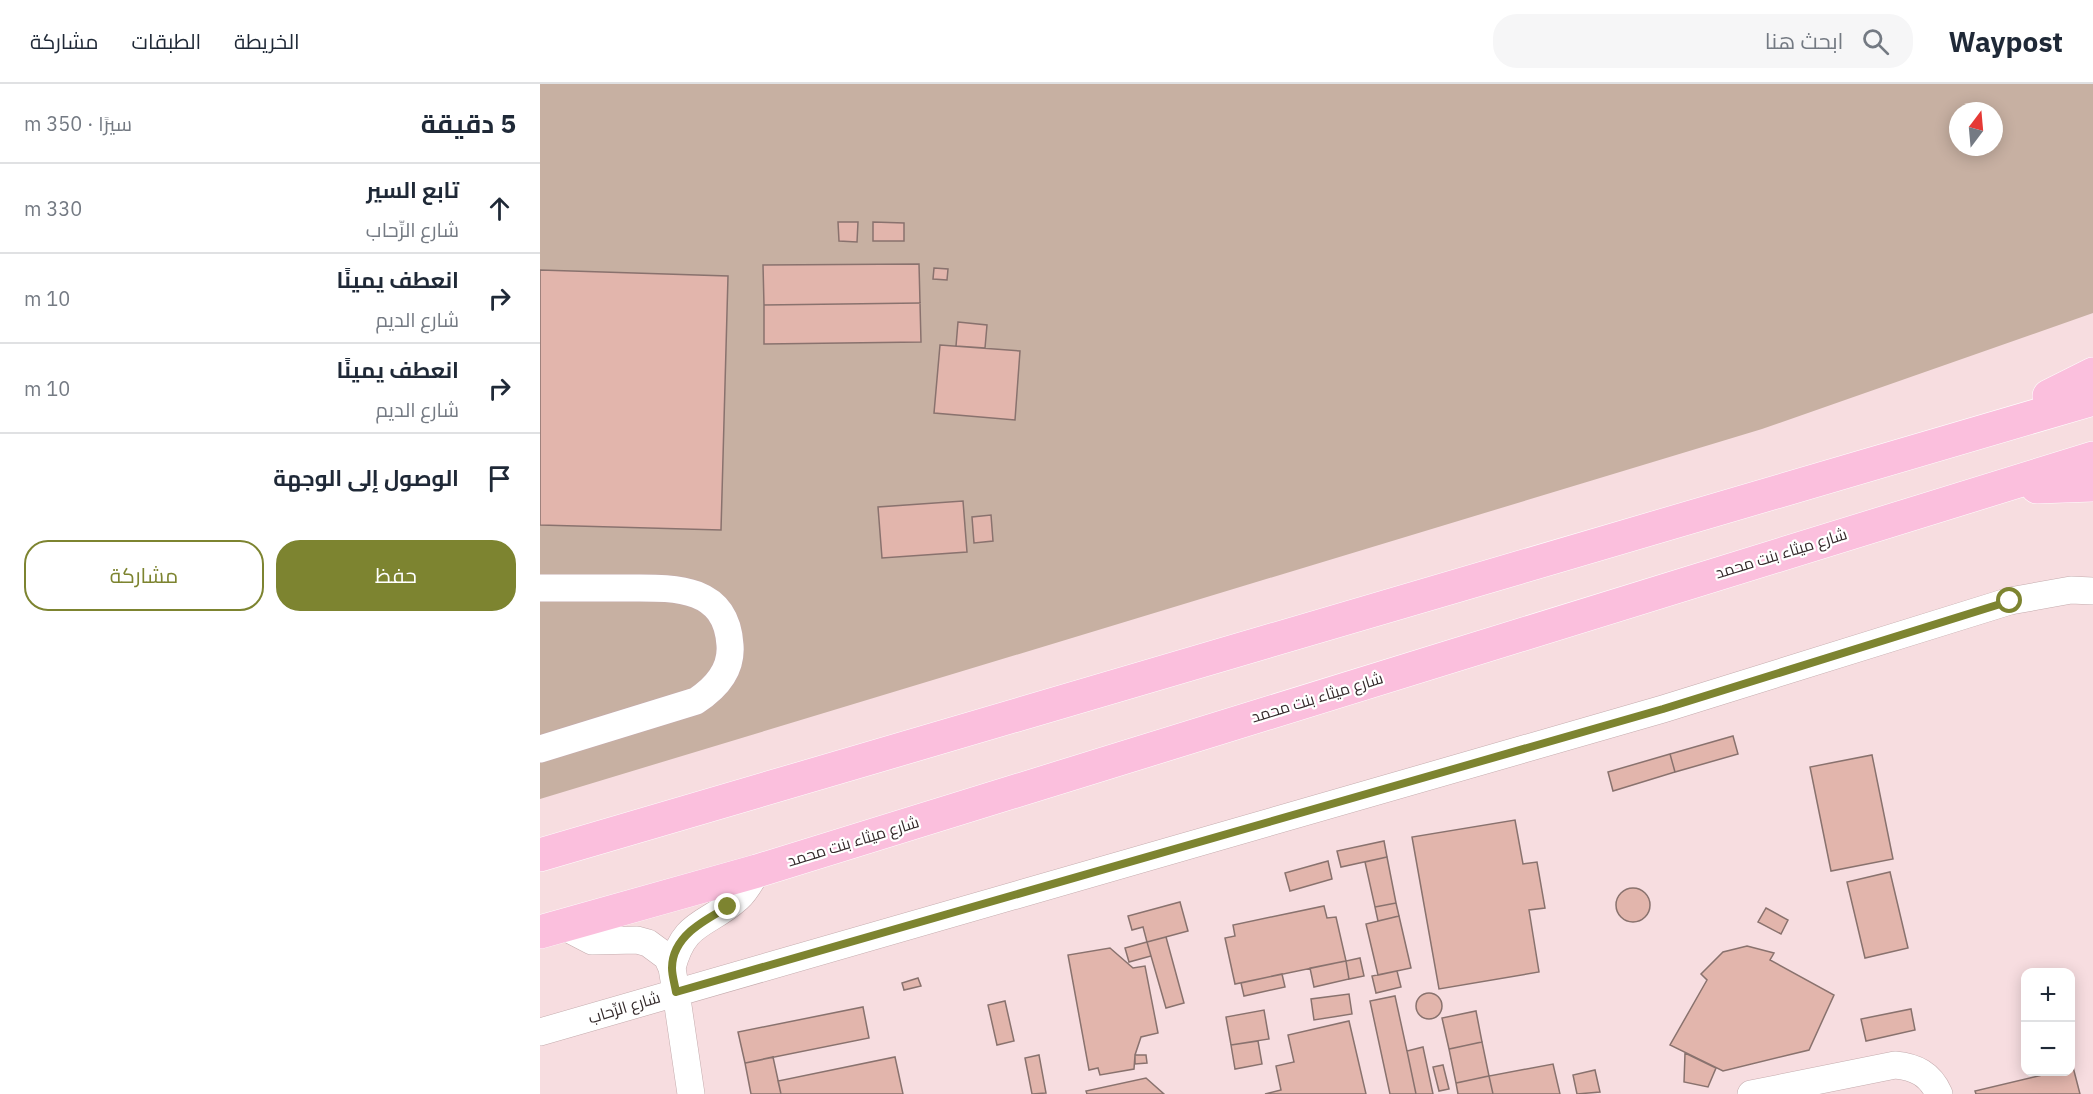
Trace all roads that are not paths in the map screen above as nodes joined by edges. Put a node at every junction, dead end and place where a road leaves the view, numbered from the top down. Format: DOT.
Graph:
graph roads {
  1 [pos="2093,374"];
  2 [pos="2093,399"];
  3 [pos="1983,430"];
  4 [pos="2093,458"];
  5 [pos="2093,485"];
  6 [pos="1990,489"];
  7 [pos="540,588"];
  8 [pos="2093,591"];
  9 [pos="540,749"];
  10 [pos="540,855"];
  11 [pos="757,871"];
  12 [pos="551,929"];
  13 [pos="674,980"];
  14 [pos="540,1032"];
  15 [pos="691,1094"];
  16 [pos="1751,1094"];
  17 [pos="1939,1094"];
  1 -- 3 [label="main road"];
  2 -- 3 [label="main road"];
  3 -- 10 [label="main road"];
  4 -- 6 [label="main road, شارع ميثاء بنت محمد"];
  5 -- 6 [label="main road"];
  6 -- 11 [label="main road, شارع ميثاء بنت محمد"];
  7 -- 9 [label="street"];
  8 -- 13 [label="street, شارع الرِّحاب"];
  11 -- 12 [label="main road, شارع ميثاء بنت محمد"];
  11 -- 13 [label="street"];
  12 -- 13 [label="street"];
  13 -- 14 [label="street, شارع الرِّحاب"];
  13 -- 15 [label="street"];
  16 -- 17 [label="street"];
}
